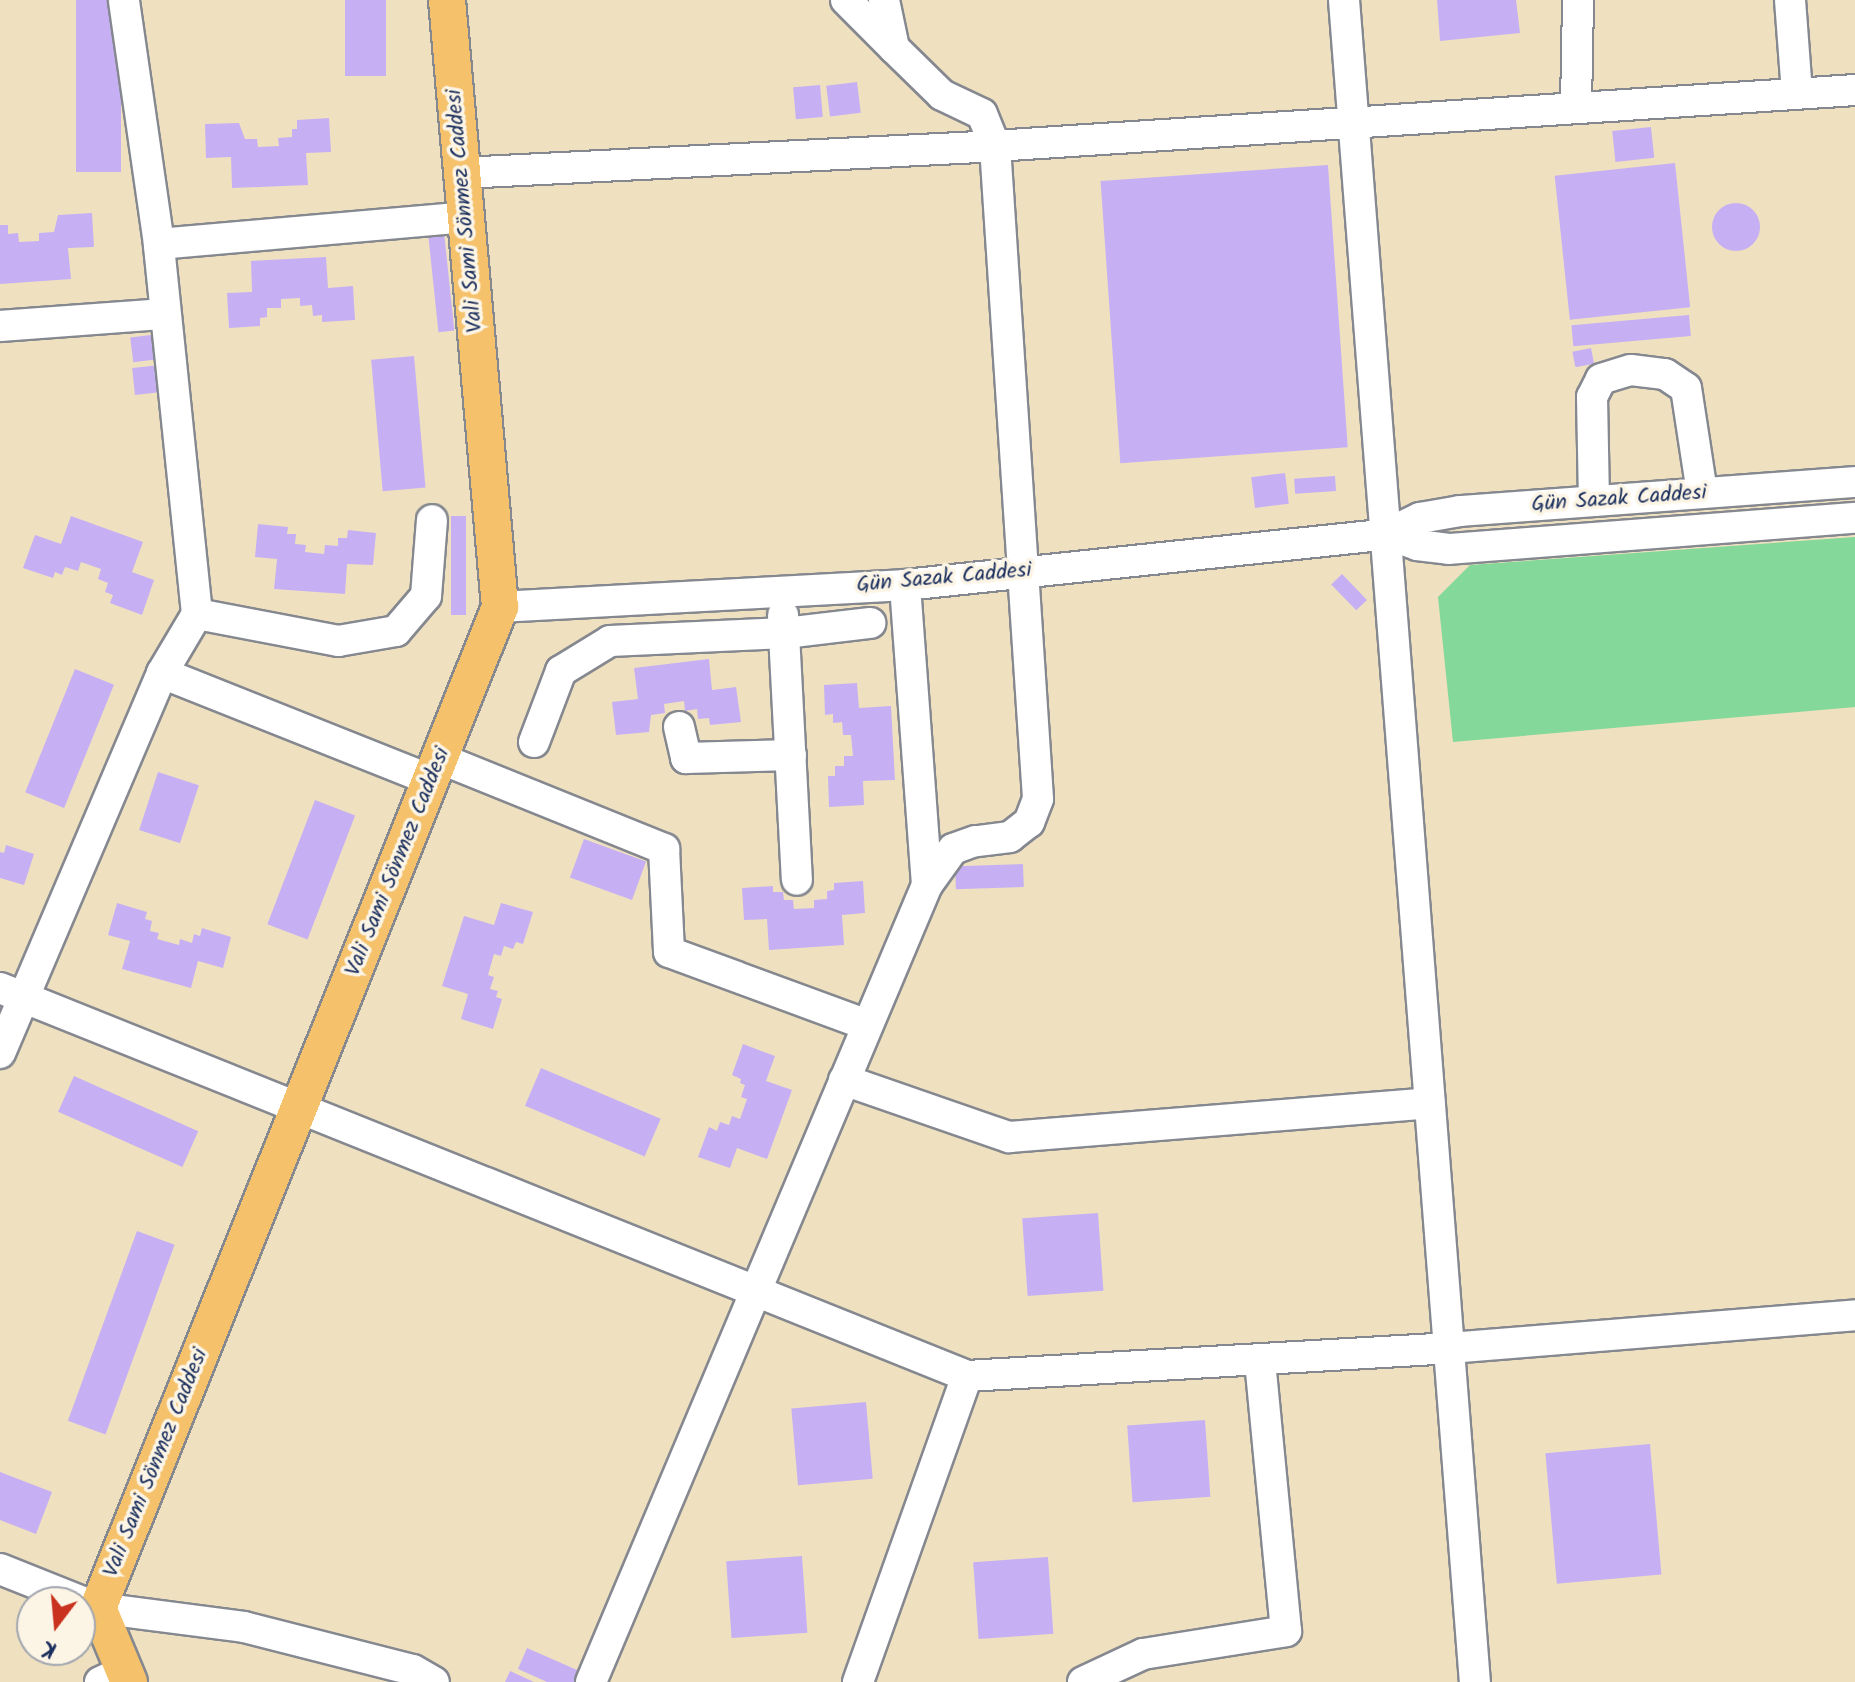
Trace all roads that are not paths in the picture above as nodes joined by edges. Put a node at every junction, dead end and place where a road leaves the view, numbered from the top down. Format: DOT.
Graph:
graph roads {
  1 [pos="124,0"];
  2 [pos="447,0"];
  3 [pos="846,0"];
  4 [pos="884,0"];
  5 [pos="1344,0"];
  6 [pos="1578,0"];
  7 [pos="1790,0"];
  8 [pos="894,48"];
  9 [pos="1855,90"];
  10 [pos="1797,93"];
  11 [pos="1576,106"];
  12 [pos="1354,120"];
  13 [pos="995,146"];
  14 [pos="462,173"];
  15 [pos="466,217"];
  16 [pos="159,244"];
  17 [pos="164,314"];
  18 [pos="0,326"];
  19 [pos="1855,482"];
  20 [pos="1702,493"];
  21 [pos="1594,501"];
  22 [pos="1855,518"];
  23 [pos="432,520"];
  24 [pos="1387,534"];
  25 [pos="1022,571"];
  26 [pos="905,585"];
  27 [pos="781,590"];
  28 [pos="500,607"];
  29 [pos="197,614"];
  30 [pos="870,623"];
  31 [pos="785,633"];
  32 [pos="162,673"];
  33 [pos="679,727"];
  34 [pos="534,742"];
  35 [pos="791,755"];
  36 [pos="435,769"];
  37 [pos="797,880"];
  38 [pos="927,885"];
  39 [pos="11,992"];
  40 [pos="867,1025"];
  41 [pos="0,1053"];
  42 [pos="844,1080"];
  43 [pos="1430,1103"];
  44 [pos="300,1106"];
  45 [pos="753,1289"];
  46 [pos="1855,1315"];
  47 [pos="1449,1348"];
  48 [pos="1260,1359"];
  49 [pos="967,1376"];
  50 [pos="0,1569"];
  51 [pos="98,1608"];
  52 [pos="118,1678"];
  53 [pos="434,1682"];
  54 [pos="591,1682"];
  55 [pos="858,1682"];
  56 [pos="1083,1682"];
  57 [pos="1475,1682"];
  1 -- 16 [label="street"];
  2 -- 14 [label="main road, Vali Sami Sönmez Caddesi"];
  3 -- 8 [label="street"];
  4 -- 8 [label="street"];
  5 -- 12 [label="street"];
  6 -- 11 [label="street"];
  7 -- 10 [label="street"];
  8 -- 13 [label="street"];
  9 -- 10 [label="street"];
  10 -- 11 [label="street"];
  11 -- 12 [label="street"];
  12 -- 13 [label="street"];
  12 -- 24 [label="street"];
  13 -- 14 [label="street"];
  13 -- 25 [label="street"];
  14 -- 15 [label="main road, Vali Sami Sönmez Caddesi"];
  15 -- 16 [label="street"];
  15 -- 28 [label="main road, Vali Sami Sönmez Caddesi"];
  16 -- 17 [label="street"];
  17 -- 18 [label="street"];
  17 -- 29 [label="street"];
  19 -- 20 [label="street, Gün Sazak Caddesi"];
  20 -- 21 [label="street, Gün Sazak Caddesi"];
  20 -- 21 [label="street"];
  21 -- 24 [label="street, Gün Sazak Caddesi"];
  22 -- 24 [label="street, Gün Sazak Caddesi"];
  23 -- 29 [label="street"];
  24 -- 25 [label="street, Gün Sazak Caddesi"];
  24 -- 43 [label="street"];
  25 -- 26 [label="street, Gün Sazak Caddesi"];
  25 -- 38 [label="street"];
  26 -- 27 [label="street, Gün Sazak Caddesi"];
  26 -- 38 [label="street"];
  27 -- 28 [label="street, Gün Sazak Caddesi"];
  27 -- 31 [label="street"];
  28 -- 36 [label="main road, Vali Sami Sönmez Caddesi"];
  29 -- 32 [label="street"];
  30 -- 31 [label="street"];
  31 -- 34 [label="street"];
  31 -- 35 [label="street"];
  32 -- 36 [label="street"];
  32 -- 39 [label="street"];
  33 -- 35 [label="street"];
  35 -- 37 [label="street"];
  36 -- 40 [label="street"];
  36 -- 44 [label="main road, Vali Sami Sönmez Caddesi"];
  38 -- 40 [label="street"];
  39 -- 41 [label="street"];
  39 -- 44 [label="street"];
  40 -- 42 [label="street"];
  42 -- 43 [label="street"];
  42 -- 45 [label="street"];
  43 -- 47 [label="street"];
  44 -- 45 [label="street"];
  44 -- 51 [label="main road, Vali Sami Sönmez Caddesi"];
  45 -- 49 [label="street"];
  45 -- 54 [label="street"];
  46 -- 47 [label="street"];
  47 -- 48 [label="street"];
  47 -- 57 [label="street"];
  48 -- 49 [label="street"];
  48 -- 56 [label="street"];
  49 -- 55 [label="street"];
  50 -- 51 [label="street"];
  51 -- 52 [label="main road"];
  51 -- 53 [label="street"];
}
